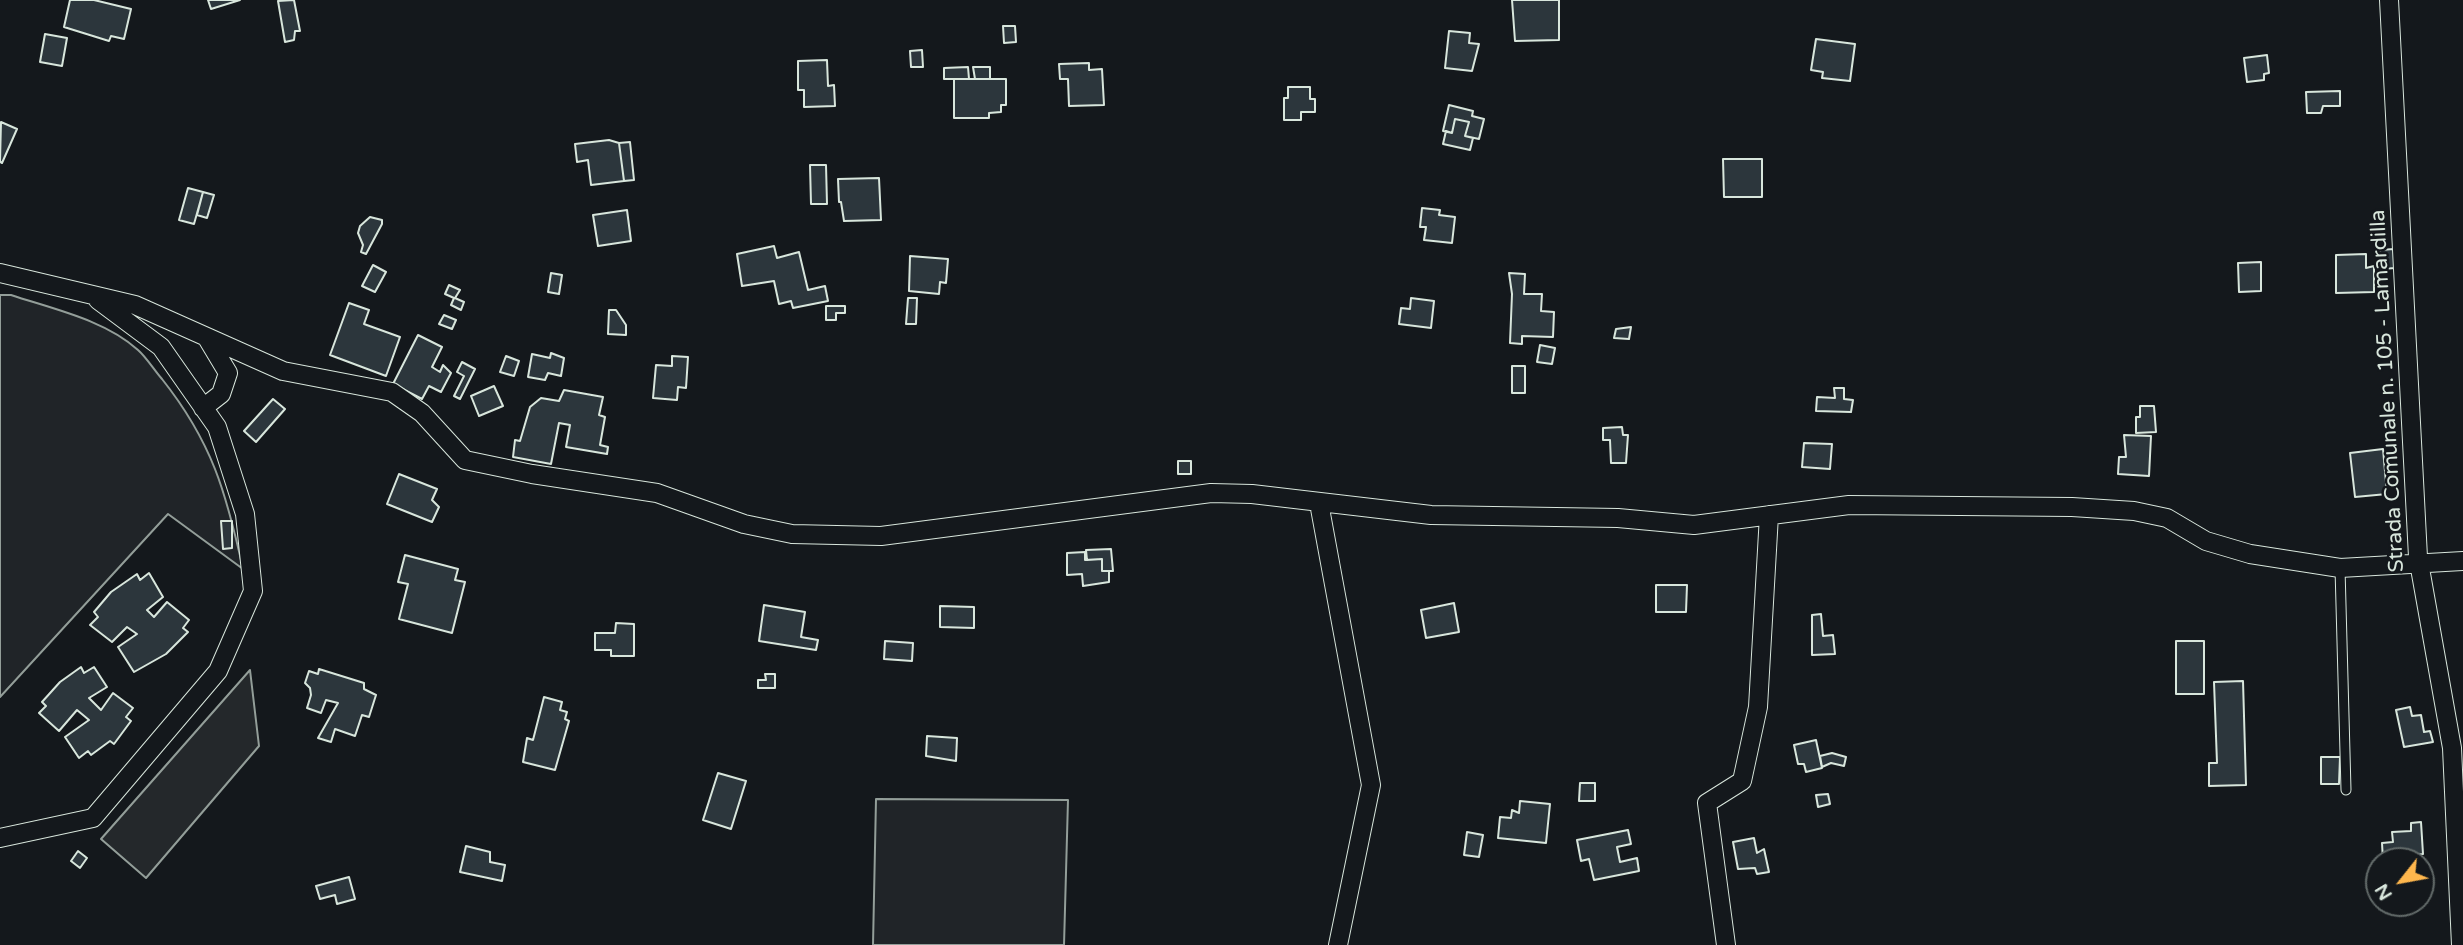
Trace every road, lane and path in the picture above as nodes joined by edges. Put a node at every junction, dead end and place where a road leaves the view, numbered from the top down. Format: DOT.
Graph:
graph roads {
  1 [pos="2389,0"];
  2 [pos="0,273"];
  3 [pos="95,298"];
  4 [pos="174,323"];
  5 [pos="207,338"];
  6 [pos="161,347"];
  7 [pos="203,408"];
  8 [pos="1319,503"];
  9 [pos="1769,515"];
  10 [pos="2463,561"];
  11 [pos="2419,565"];
  12 [pos="2340,568"];
  13 [pos="2346,790"];
  14 [pos="0,838"];
  15 [pos="1338,945"];
  16 [pos="1726,945"];
  17 [pos="2461,945"];
  1 -- 11 [label="street, Strada Comunale n. 105 - Lamardilla"];
  2 -- 3 [label="street"];
  3 -- 4 [label="street"];
  3 -- 6 [label="street"];
  4 -- 5 [label="street"];
  4 -- 6 [label="street"];
  5 -- 7 [label="street"];
  5 -- 8 [label="street"];
  6 -- 7 [label="street"];
  7 -- 14 [label="street"];
  8 -- 9 [label="street"];
  8 -- 15 [label="street"];
  9 -- 12 [label="street"];
  9 -- 16 [label="street"];
  10 -- 11 [label="street"];
  11 -- 12 [label="street"];
  11 -- 17 [label="street, Strada Comunale n. 105 - Lamardilla"];
  12 -- 13 [label="lane"];
}
